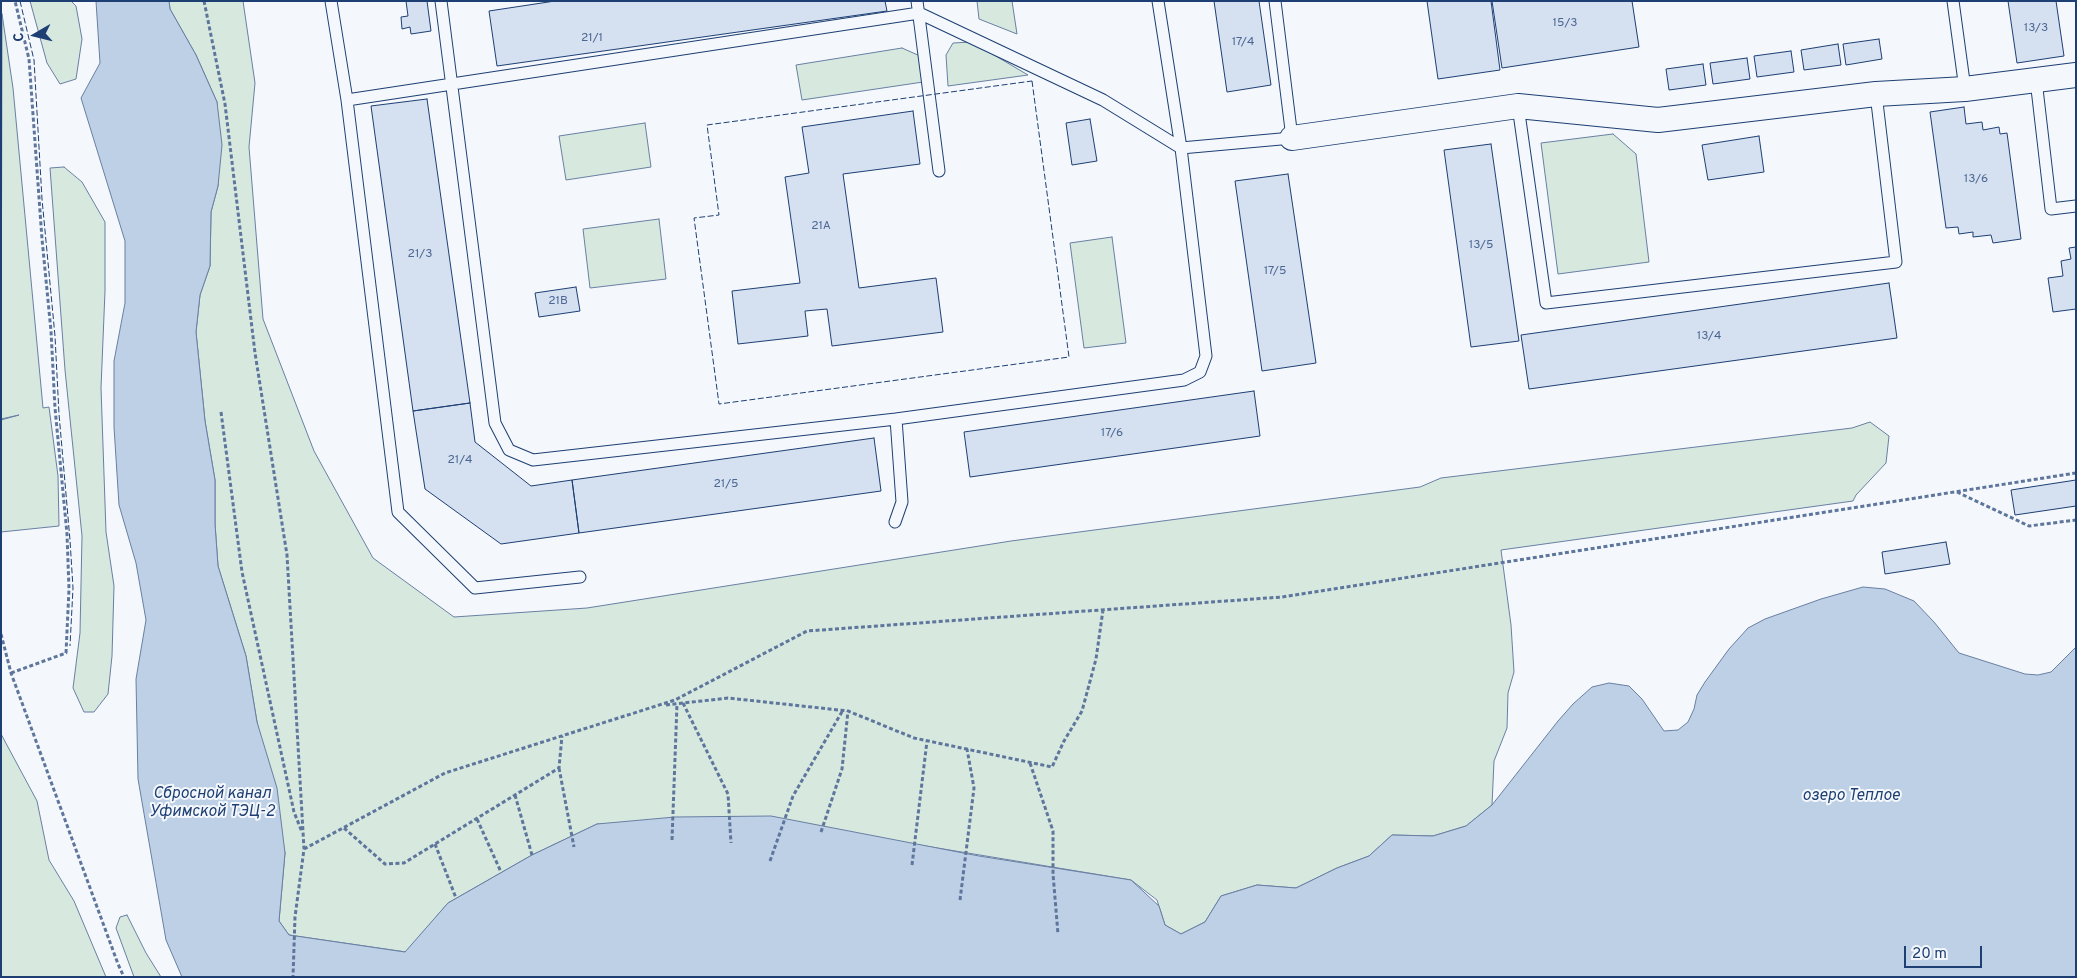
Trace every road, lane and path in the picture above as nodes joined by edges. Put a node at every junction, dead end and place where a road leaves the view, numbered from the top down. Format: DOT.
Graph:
graph roads {
  1 [pos="15,1"];
  2 [pos="204,1"];
  3 [pos="331,1"];
  4 [pos="441,1"];
  5 [pos="1158,1"];
  6 [pos="1275,1"];
  7 [pos="1953,1"];
  8 [pos="918,7"];
  9 [pos="2076,75"];
  10 [pos="2036,80"];
  11 [pos="452,84"];
  12 [pos="1965,89"];
  13 [pos="1876,94"];
  14 [pos="347,100"];
  15 [pos="1518,106"];
  16 [pos="1292,138"];
  17 [pos="1181,148"];
  18 [pos="939,171"];
  19 [pos="2076,206"];
  20 [pos="221,412"];
  21 [pos="896,419"];
  22 [pos="2076,473"];
  23 [pos="1956,492"];
  24 [pos="2076,520"];
  25 [pos="895,522"];
  26 [pos="580,577"];
  27 [pos="1103,610"];
  28 [pos="1,634"];
  29 [pos="11,673"];
  30 [pos="683,703"];
  31 [pos="677,704"];
  32 [pos="658,706"];
  33 [pos="843,710"];
  34 [pos="848,711"];
  35 [pos="562,736"];
  36 [pos="927,741"];
  37 [pos="967,749"];
  38 [pos="1030,763"];
  39 [pos="559,768"];
  40 [pos="515,795"];
  41 [pos="477,818"];
  42 [pos="344,828"];
  43 [pos="821,832"];
  44 [pos="304,835"];
  45 [pos="672,840"];
  46 [pos="731,843"];
  47 [pos="435,844"];
  48 [pos="574,847"];
  49 [pos="304,850"];
  50 [pos="532,855"];
  51 [pos="770,861"];
  52 [pos="912,865"];
  53 [pos="501,872"];
  54 [pos="456,898"];
  55 [pos="960,900"];
  56 [pos="1058,934"];
  57 [pos="124,977"];
  58 [pos="293,977"];
  1 -- 29 [label="path"];
  2 -- 44 [label="path"];
  3 -- 14 [label="lane"];
  4 -- 11 [label="lane"];
  5 -- 17 [label="lane"];
  6 -- 16 [label="lane"];
  7 -- 12 [label="lane"];
  8 -- 11 [label="lane"];
  8 -- 17 [label="lane"];
  8 -- 18 [label="lane"];
  9 -- 10 [label="street"];
  10 -- 12 [label="street"];
  10 -- 19 [label="lane"];
  11 -- 14 [label="lane"];
  11 -- 21 [label="lane"];
  12 -- 13 [label="street"];
  13 -- 15 [label="street"];
  13 -- 15 [label="lane"];
  14 -- 26 [label="lane"];
  15 -- 16 [label="street"];
  16 -- 17 [label="lane"];
  17 -- 21 [label="lane"];
  20 -- 44 [label="path"];
  21 -- 25 [label="lane"];
  22 -- 23 [label="path"];
  23 -- 24 [label="path"];
  23 -- 27 [label="path"];
  27 -- 32 [label="path"];
  27 -- 38 [label="path"];
  28 -- 29 [label="path"];
  29 -- 57 [label="path"];
  30 -- 31 [label="path"];
  30 -- 33 [label="path"];
  30 -- 46 [label="path"];
  31 -- 32 [label="path"];
  31 -- 45 [label="path"];
  32 -- 35 [label="path"];
  33 -- 34 [label="path"];
  33 -- 51 [label="path"];
  34 -- 36 [label="path"];
  34 -- 43 [label="path"];
  35 -- 39 [label="path"];
  35 -- 42 [label="path"];
  36 -- 37 [label="path"];
  36 -- 52 [label="path"];
  37 -- 38 [label="path"];
  37 -- 55 [label="path"];
  38 -- 56 [label="path"];
  39 -- 40 [label="path"];
  39 -- 48 [label="path"];
  40 -- 41 [label="path"];
  40 -- 50 [label="path"];
  41 -- 47 [label="path"];
  41 -- 53 [label="path"];
  42 -- 47 [label="path"];
  42 -- 49 [label="path"];
  44 -- 49 [label="path"];
  47 -- 54 [label="path"];
  49 -- 58 [label="path"];
}
